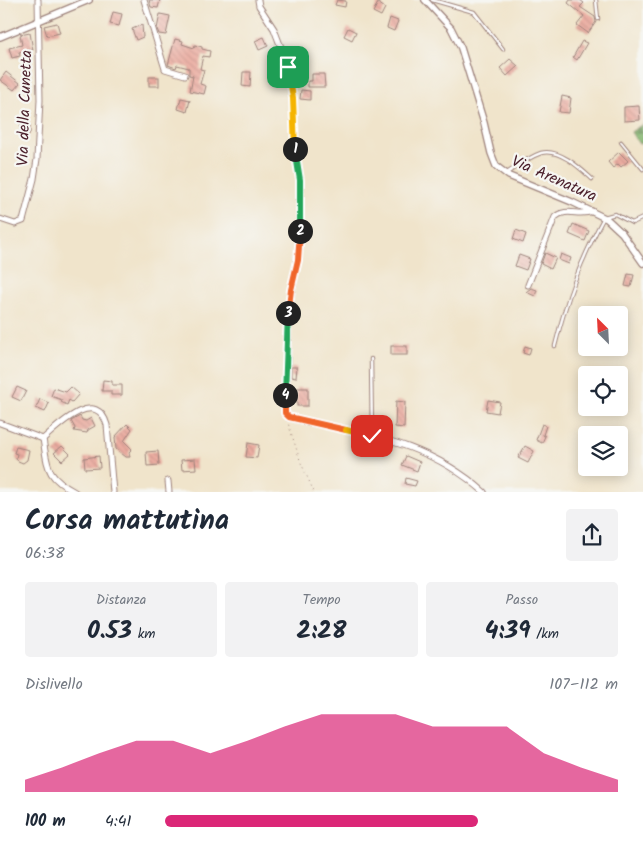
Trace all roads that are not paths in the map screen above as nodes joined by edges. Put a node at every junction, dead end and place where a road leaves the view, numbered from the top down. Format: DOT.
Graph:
graph roads {
  1 [pos="38,0"];
  2 [pos="89,0"];
  3 [pos="144,0"];
  4 [pos="258,0"];
  5 [pos="425,0"];
  6 [pos="432,0"];
  7 [pos="596,0"];
  8 [pos="598,19"];
  9 [pos="40,20"];
  10 [pos="0,37"];
  11 [pos="503,49"];
  12 [pos="185,75"];
  13 [pos="621,142"];
  14 [pos="643,169"];
  15 [pos="506,174"];
  16 [pos="592,179"];
  17 [pos="592,211"];
  18 [pos="604,217"];
  19 [pos="0,218"];
  20 [pos="643,218"];
  21 [pos="643,263"];
  22 [pos="528,284"];
  23 [pos="555,346"];
  24 [pos="371,360"];
  25 [pos="0,423"];
  26 [pos="372,436"];
  27 [pos="43,439"];
  28 [pos="168,480"];
  29 [pos="75,492"];
  30 [pos="112,492"];
  31 [pos="169,492"];
  32 [pos="484,492"];
  1 -- 9 [label="street, Via della Cunetta"];
  2 -- 9 [label="street"];
  3 -- 12 [label="street"];
  4 -- 26 [label="street"];
  5 -- 15 [label="street, Via Arenatura"];
  6 -- 11 [label="lane"];
  7 -- 8 [label="lane"];
  9 -- 10 [label="street"];
  9 -- 19 [label="street, Via della Cunetta"];
  13 -- 14 [label="lane"];
  15 -- 16 [label="lane"];
  15 -- 17 [label="street, Via Arenatura"];
  17 -- 18 [label="street, Via Arenatura"];
  17 -- 22 [label="street"];
  18 -- 20 [label="lane"];
  18 -- 21 [label="street, Via Arenatura"];
  18 -- 23 [label="lane"];
  24 -- 26 [label="lane"];
  25 -- 27 [label="street"];
  26 -- 32 [label="street"];
  27 -- 29 [label="street"];
  27 -- 30 [label="street"];
  28 -- 31 [label="street"];
}
